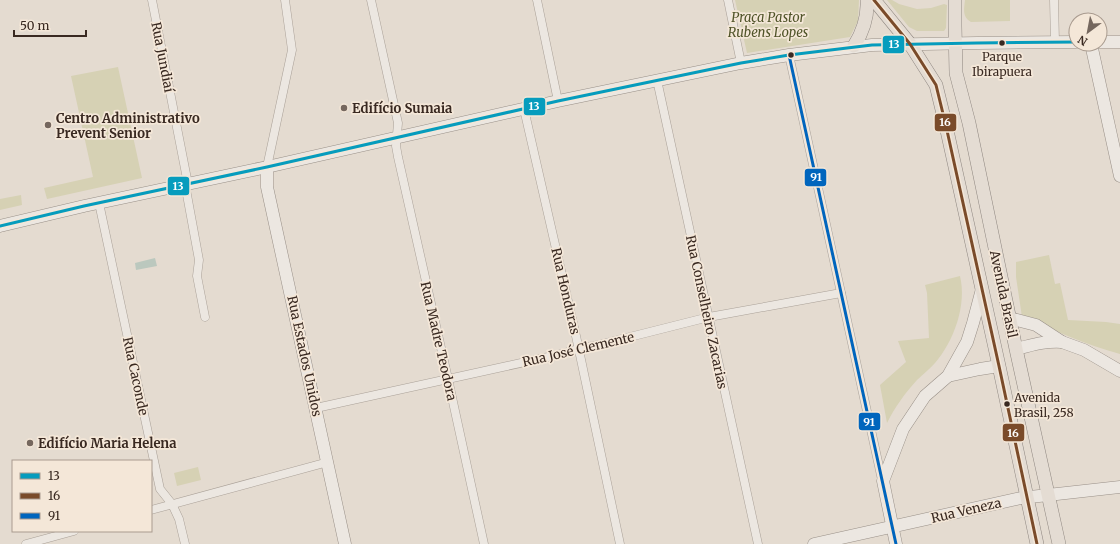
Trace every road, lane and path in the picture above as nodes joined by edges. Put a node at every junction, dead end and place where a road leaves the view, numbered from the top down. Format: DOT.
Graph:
graph roads {
  1 [pos="152,0"];
  2 [pos="285,0"];
  3 [pos="370,0"];
  4 [pos="537,0"];
  5 [pos="728,0"];
  6 [pos="867,0"];
  7 [pos="874,0"];
  8 [pos="956,0"];
  9 [pos="1054,0"];
  10 [pos="1055,42"];
  11 [pos="1068,42"];
  12 [pos="1108,42"];
  13 [pos="1120,42"];
  14 [pos="955,43"];
  15 [pos="910,44"];
  16 [pos="854,46"];
  17 [pos="1094,52"];
  18 [pos="789,55"];
  19 [pos="741,63"];
  20 [pos="656,80"];
  21 [pos="558,102"];
  22 [pos="524,109"];
  23 [pos="397,138"];
  24 [pos="267,167"];
  25 [pos="1120,176"];
  26 [pos="187,184"];
  27 [pos="99,203"];
  28 [pos="0,226"];
  29 [pos="982,289"];
  30 [pos="841,294"];
  31 [pos="205,317"];
  32 [pos="709,317"];
  33 [pos="1009,318"];
  34 [pos="1062,342"];
  35 [pos="578,349"];
  36 [pos="1016,349"];
  37 [pos="999,366"];
  38 [pos="1120,371"];
  39 [pos="948,376"];
  40 [pos="448,379"];
  41 [pos="316,408"];
  42 [pos="328,462"];
  43 [pos="883,481"];
  44 [pos="1120,487"];
  45 [pos="1048,495"];
  46 [pos="1027,498"];
  47 [pos="172,504"];
  48 [pos="152,510"];
  49 [pos="892,527"];
  50 [pos="70,532"];
  51 [pos="26,544"];
  52 [pos="185,544"];
  53 [pos="345,544"];
  54 [pos="484,544"];
  55 [pos="620,544"];
  56 [pos="758,544"];
  57 [pos="814,544"];
  58 [pos="896,544"];
  59 [pos="1037,544"];
  60 [pos="1059,544"];
  1 -- 26 [label="street, Rua Jundiaí"];
  2 -- 24 [label="street"];
  3 -- 23 [label="street, Rua Madre Teodora"];
  4 -- 21 [label="street"];
  5 -- 19 [label="street"];
  6 -- 16 [label="main road"];
  7 -- 15 [label="main road, Avenida Brasil"];
  8 -- 14 [label="main road, Avenida Brasil"];
  9 -- 10 [label="street"];
  10 -- 11 [label="main road"];
  10 -- 14 [label="main road"];
  12 -- 13 [label="main road"];
  14 -- 15 [label="main road"];
  14 -- 33 [label="main road, Avenida Brasil"];
  15 -- 16 [label="main road"];
  15 -- 29 [label="main road, Avenida Brasil"];
  16 -- 18 [label="main road"];
  17 -- 25 [label="main road"];
  18 -- 19 [label="main road"];
  18 -- 30 [label="street"];
  19 -- 20 [label="main road"];
  20 -- 21 [label="main road"];
  20 -- 32 [label="street, Rua Conselheiro Zacarias"];
  21 -- 22 [label="main road"];
  22 -- 23 [label="main road"];
  22 -- 35 [label="street, Rua Honduras"];
  23 -- 24 [label="main road"];
  23 -- 40 [label="street, Rua Madre Teodora"];
  24 -- 26 [label="main road"];
  24 -- 41 [label="main road, Rua Estados Unidos"];
  26 -- 27 [label="main road"];
  26 -- 31 [label="street, Rua Jundiaí"];
  27 -- 28 [label="main road"];
  27 -- 47 [label="street, Rua Caconde"];
  29 -- 37 [label="main road, Avenida Brasil"];
  29 -- 39 [label="main road"];
  30 -- 32 [label="street, Rua José Clemente"];
  30 -- 43 [label="street"];
  32 -- 35 [label="street, Rua José Clemente"];
  32 -- 56 [label="street, Rua Conselheiro Zacarias"];
  33 -- 34 [label="main road"];
  33 -- 36 [label="main road, Avenida Brasil"];
  34 -- 36 [label="main road"];
  34 -- 38 [label="main road"];
  35 -- 40 [label="street, Rua José Clemente"];
  35 -- 55 [label="street, Rua Honduras"];
  36 -- 45 [label="main road, Avenida Brasil"];
  37 -- 39 [label="main road"];
  37 -- 46 [label="main road, Avenida Brasil"];
  39 -- 43 [label="main road"];
  40 -- 41 [label="street, Rua José Clemente"];
  40 -- 54 [label="street, Rua Madre Teodora"];
  41 -- 42 [label="main road, Rua Estados Unidos"];
  42 -- 47 [label="street"];
  42 -- 53 [label="main road, Rua Estados Unidos"];
  43 -- 49 [label="main road"];
  44 -- 45 [label="main road, Rua Veneza"];
  45 -- 46 [label="main road, Rua Veneza"];
  45 -- 60 [label="main road, Avenida Brasil"];
  46 -- 49 [label="main road, Rua Veneza"];
  46 -- 59 [label="main road, Avenida Brasil"];
  47 -- 48 [label="street"];
  47 -- 52 [label="street, Rua Caconde"];
  49 -- 57 [label="main road, Rua Veneza"];
  49 -- 58 [label="main road"];
  50 -- 51 [label="street"];
}
